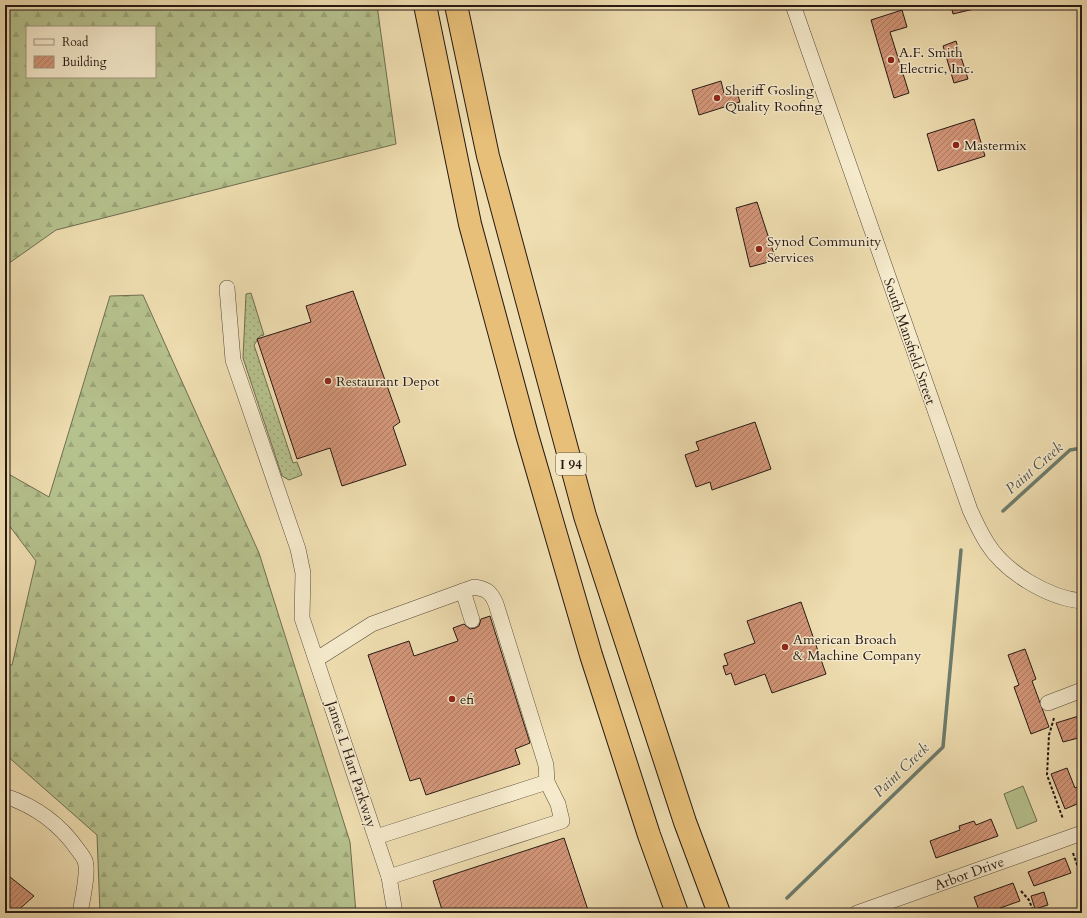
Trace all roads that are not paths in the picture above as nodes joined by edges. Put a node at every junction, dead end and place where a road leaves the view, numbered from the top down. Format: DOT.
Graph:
graph roads {
  1 [pos="425,5"];
  2 [pos="456,5"];
  3 [pos="793,5"];
  4 [pos="227,288"];
  5 [pos="463,591"];
  6 [pos="1082,601"];
  7 [pos="472,620"];
  8 [pos="317,659"];
  9 [pos="1082,690"];
  10 [pos="1048,704"];
  11 [pos="547,782"];
  12 [pos="5,796"];
  13 [pos="1082,832"];
  14 [pos="376,837"];
  15 [pos="388,877"];
  16 [pos="80,913"];
  17 [pos="394,913"];
  18 [pos="677,913"];
  19 [pos="719,913"];
  20 [pos="857,913"];
  1 -- 18 [label="highway, I 94"];
  2 -- 19 [label="highway, I 94"];
  3 -- 6 [label="street, South Mansfield Street"];
  4 -- 8 [label="street, James L Hart Parkway"];
  5 -- 7 [label="street"];
  5 -- 8 [label="street"];
  5 -- 11 [label="street"];
  8 -- 14 [label="street, James L Hart Parkway"];
  9 -- 10 [label="street"];
  11 -- 14 [label="street"];
  11 -- 15 [label="street"];
  12 -- 16 [label="street"];
  13 -- 20 [label="street, Arbor Drive"];
  14 -- 15 [label="street, James L Hart Parkway"];
  15 -- 17 [label="street, James L Hart Parkway"];
}
